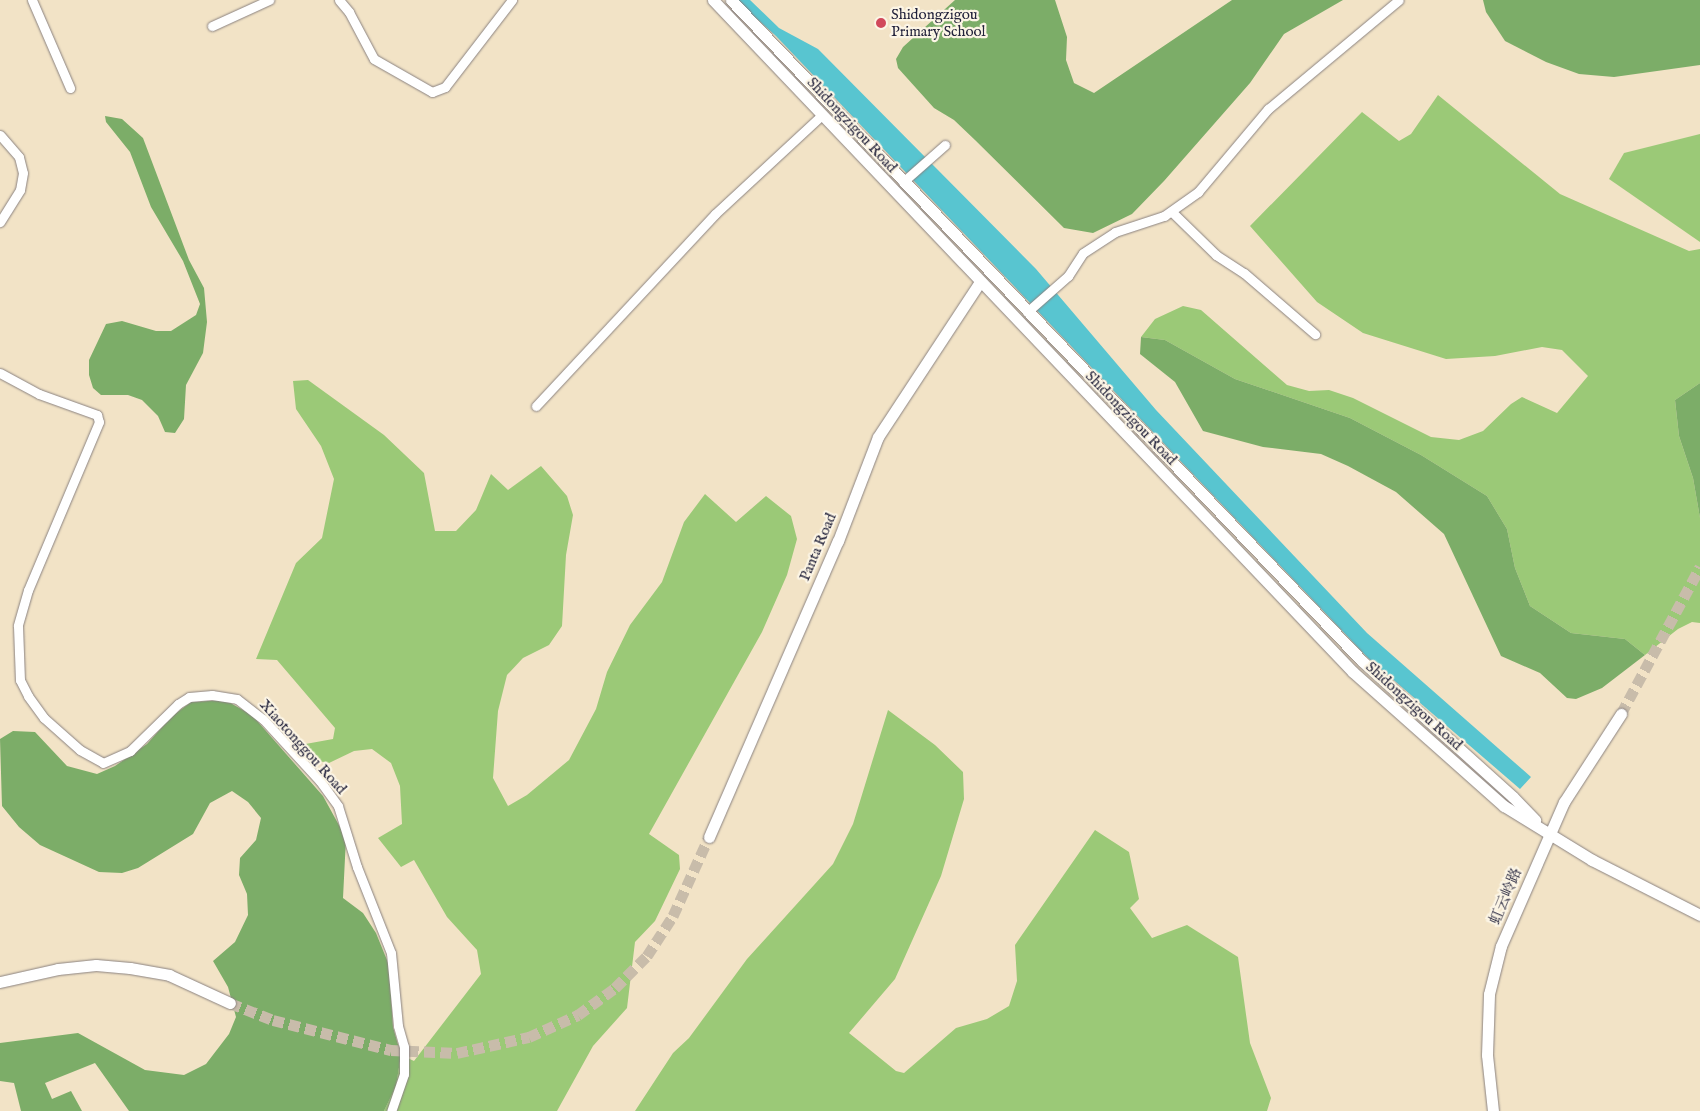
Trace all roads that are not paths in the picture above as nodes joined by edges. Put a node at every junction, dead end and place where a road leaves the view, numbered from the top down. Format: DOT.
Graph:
graph roads {
  1 [pos="32,0"];
  2 [pos="269,0"];
  3 [pos="339,0"];
  4 [pos="512,0"];
  5 [pos="713,0"];
  6 [pos="730,0"];
  7 [pos="1399,0"];
  8 [pos="212,26"];
  9 [pos="70,88"];
  10 [pos="822,115"];
  11 [pos="0,135"];
  12 [pos="945,146"];
  13 [pos="905,180"];
  14 [pos="1172,212"];
  15 [pos="0,222"];
  16 [pos="980,282"];
  17 [pos="1029,310"];
  18 [pos="1315,334"];
  19 [pos="0,373"];
  20 [pos="536,406"];
  21 [pos="1621,714"];
  22 [pos="1549,834"];
  23 [pos="709,837"];
  24 [pos="1700,915"];
  25 [pos="0,982"];
  26 [pos="230,1003"];
  27 [pos="391,1111"];
  28 [pos="1493,1111"];
  1 -- 9 [label="street"];
  2 -- 8 [label="street"];
  3 -- 4 [label="street"];
  5 -- 10 [label="main road, Shidongzigou Road"];
  6 -- 13 [label="main road, Shidongzigou Road"];
  7 -- 14 [label="street"];
  10 -- 16 [label="main road, Shidongzigou Road"];
  10 -- 20 [label="street"];
  11 -- 15 [label="street"];
  12 -- 13 [label="street"];
  13 -- 17 [label="main road, Shidongzigou Road"];
  14 -- 17 [label="street"];
  14 -- 18 [label="street"];
  16 -- 22 [label="main road, Shidongzigou Road"];
  16 -- 23 [label="main road, Panta Road"];
  17 -- 22 [label="main road, Shidongzigou Road"];
  19 -- 27 [label="street, Xiaotonggou Road"];
  21 -- 22 [label="main road, 虹云岭路"];
  22 -- 24 [label="main road, Shidongzigou Road"];
  22 -- 28 [label="main road, 虹云岭路"];
  25 -- 26 [label="main road"];
}
